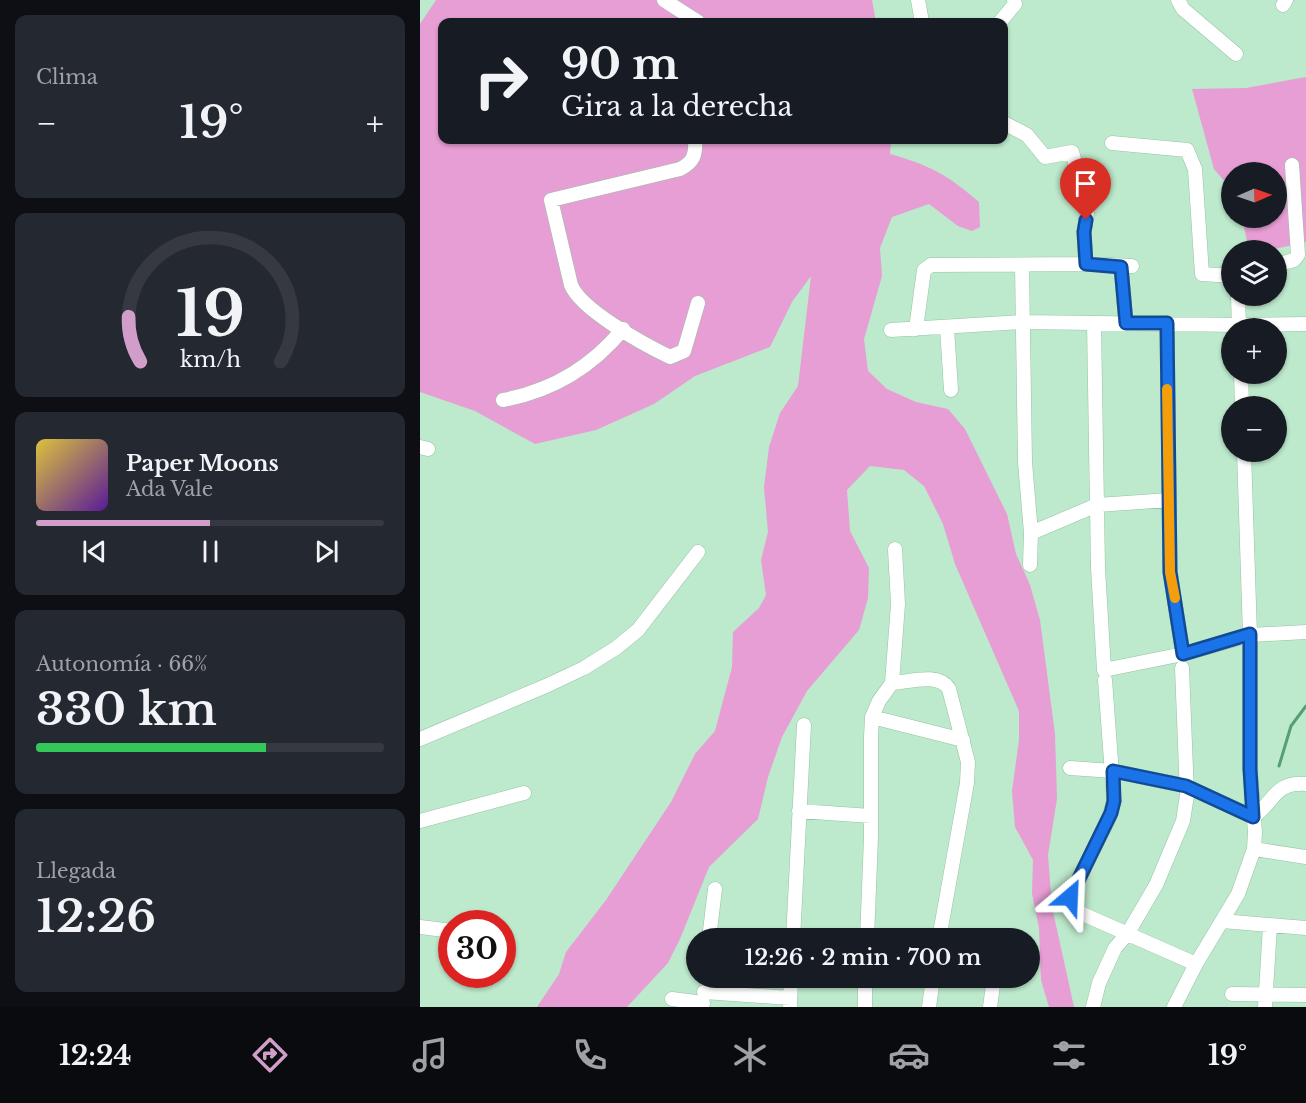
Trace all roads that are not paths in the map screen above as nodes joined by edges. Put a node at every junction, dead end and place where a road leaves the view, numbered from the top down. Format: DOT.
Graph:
graph roads {
  1 [pos="664,0"];
  2 [pos="918,0"];
  3 [pos="1014,0"];
  4 [pos="1178,0"];
  5 [pos="692,18"];
  6 [pos="921,18"];
  7 [pos="1003,18"];
  8 [pos="1236,54"];
  9 [pos="1008,125"];
  10 [pos="1112,143"];
  11 [pos="695,144"];
  12 [pos="1292,165"];
  13 [pos="1287,262"];
  14 [pos="1086,264"];
  15 [pos="1022,266"];
  16 [pos="1221,275"];
  17 [pos="698,303"];
  18 [pos="1022,322"];
  19 [pos="1094,323"];
  20 [pos="1126,323"];
  21 [pos="1167,323"];
  22 [pos="1306,324"];
  23 [pos="1287,325"];
  24 [pos="1221,326"];
  25 [pos="947,328"];
  26 [pos="623,329"];
  27 [pos="916,329"];
  28 [pos="891,330"];
  29 [pos="951,390"];
  30 [pos="503,400"];
  31 [pos="1244,462"];
  32 [pos="1169,500"];
  33 [pos="1097,505"];
  34 [pos="1031,533"];
  35 [pos="895,549"];
  36 [pos="698,552"];
  37 [pos="1030,565"];
  38 [pos="1306,632"];
  39 [pos="1250,634"];
  40 [pos="1182,661"];
  41 [pos="1105,680"];
  42 [pos="892,683"];
  43 [pos="872,717"];
  44 [pos="804,725"];
  45 [pos="420,739"];
  46 [pos="963,740"];
  47 [pos="1070,768"];
  48 [pos="1113,771"];
  49 [pos="1306,784"];
  50 [pos="1186,786"];
  51 [pos="524,794"];
  52 [pos="799,811"];
  53 [pos="871,816"];
  54 [pos="1253,817"];
  55 [pos="420,821"];
  56 [pos="1254,849"];
  57 [pos="1306,857"];
  58 [pos="715,889"];
  59 [pos="1222,921"];
  60 [pos="420,927"];
  61 [pos="1270,927"];
  62 [pos="710,928"];
  63 [pos="794,928"];
  64 [pos="867,928"];
  65 [pos="941,928"];
  66 [pos="1306,928"];
  67 [pos="438,929"];
  68 [pos="1128,933"];
  69 [pos="1196,964"];
  70 [pos="791,988"];
  71 [pos="865,988"];
  72 [pos="932,988"];
  73 [pos="993,988"];
  74 [pos="1232,994"];
  75 [pos="1306,995"];
  76 [pos="672,999"];
  77 [pos="703,1001"];
  78 [pos="1266,1001"];
  79 [pos="790,1003"];
  80 [pos="866,1007"];
  81 [pos="929,1007"];
  82 [pos="990,1007"];
  83 [pos="1093,1007"];
  84 [pos="1174,1007"];
  1 -- 5 [label="street"];
  2 -- 6 [label="street"];
  3 -- 7 [label="street"];
  4 -- 8 [label="street"];
  9 -- 14 [label="street"];
  10 -- 16 [label="street"];
  11 -- 26 [label="street"];
  12 -- 13 [label="street"];
  14 -- 15 [label="street"];
  14 -- 20 [label="street"];
  15 -- 18 [label="street"];
  15 -- 27 [label="street"];
  17 -- 26 [label="street"];
  18 -- 19 [label="street"];
  18 -- 25 [label="street"];
  18 -- 34 [label="street"];
  19 -- 20 [label="street"];
  19 -- 33 [label="street"];
  20 -- 21 [label="street"];
  21 -- 24 [label="street"];
  21 -- 32 [label="street"];
  22 -- 23 [label="street"];
  25 -- 27 [label="street"];
  25 -- 29 [label="street"];
  26 -- 30 [label="street"];
  27 -- 28 [label="street"];
  31 -- 39 [label="street"];
  32 -- 33 [label="street"];
  32 -- 40 [label="street"];
  33 -- 34 [label="street"];
  33 -- 40 [label="street"];
  34 -- 37 [label="street"];
  35 -- 42 [label="street"];
  36 -- 45 [label="street"];
  38 -- 39 [label="street"];
  39 -- 40 [label="street"];
  39 -- 54 [label="street"];
  40 -- 50 [label="street"];
  41 -- 48 [label="street"];
  42 -- 43 [label="street"];
  42 -- 46 [label="street"];
  43 -- 46 [label="street"];
  43 -- 53 [label="street"];
  44 -- 52 [label="street"];
  46 -- 65 [label="street"];
  47 -- 48 [label="street"];
  48 -- 50 [label="street"];
  48 -- 68 [label="street"];
  49 -- 54 [label="street"];
  50 -- 54 [label="street"];
  50 -- 68 [label="street"];
  51 -- 55 [label="street"];
  52 -- 53 [label="street"];
  52 -- 63 [label="street"];
  53 -- 64 [label="street"];
  54 -- 56 [label="street"];
  56 -- 57 [label="street"];
  56 -- 59 [label="street"];
  58 -- 62 [label="street"];
  59 -- 61 [label="street"];
  59 -- 69 [label="street"];
  60 -- 67 [label="street"];
  61 -- 66 [label="street"];
  61 -- 78 [label="street"];
  68 -- 69 [label="street"];
  68 -- 83 [label="street"];
  69 -- 84 [label="street"];
  70 -- 79 [label="street"];
  71 -- 80 [label="street"];
  72 -- 81 [label="street"];
  73 -- 82 [label="street"];
  74 -- 78 [label="street"];
  75 -- 78 [label="street"];
  76 -- 77 [label="street"];
  77 -- 79 [label="street"];
}
